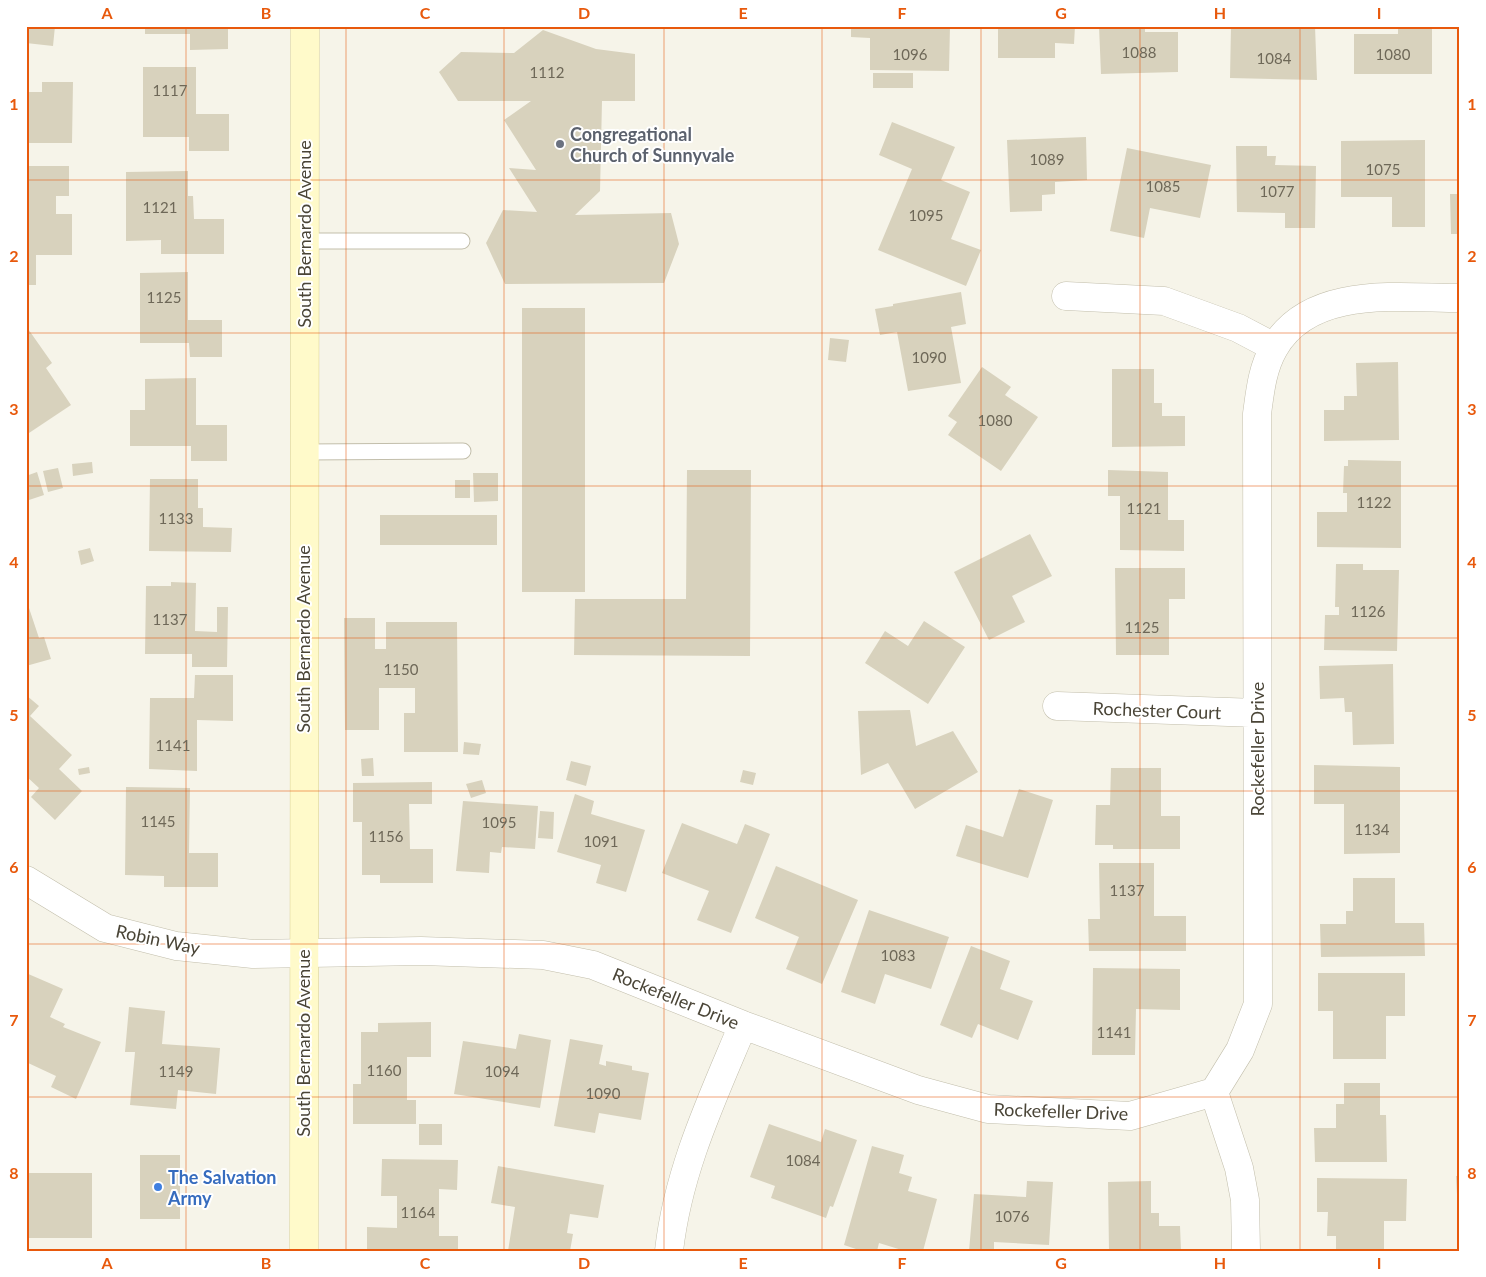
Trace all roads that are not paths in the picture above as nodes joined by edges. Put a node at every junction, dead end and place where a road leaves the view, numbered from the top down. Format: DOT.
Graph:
graph roads {
  1 [pos="305,26"];
  2 [pos="304,241"];
  3 [pos="462,241"];
  4 [pos="1066,296"];
  5 [pos="1460,298"];
  6 [pos="1274,347"];
  7 [pos="463,451"];
  8 [pos="304,452"];
  9 [pos="1057,706"];
  10 [pos="1257,714"];
  11 [pos="26,880"];
  12 [pos="303,953"];
  13 [pos="743,1025"];
  14 [pos="1214,1092"];
  15 [pos="304,1251"];
  16 [pos="669,1251"];
  17 [pos="1246,1251"];
  1 -- 2 [label="street, South Bernardo Avenue"];
  2 -- 3 [label="lane"];
  2 -- 8 [label="street, South Bernardo Avenue"];
  4 -- 6 [label="street"];
  5 -- 6 [label="street, Rockefeller Drive"];
  6 -- 10 [label="street, Rockefeller Drive"];
  7 -- 8 [label="lane"];
  8 -- 12 [label="street, South Bernardo Avenue"];
  9 -- 10 [label="street, Rochester Court"];
  10 -- 14 [label="street, Rockefeller Drive"];
  11 -- 12 [label="street, Robin Way"];
  12 -- 13 [label="street, Rockefeller Drive"];
  12 -- 15 [label="street, South Bernardo Avenue"];
  13 -- 14 [label="street, Rockefeller Drive"];
  13 -- 16 [label="street"];
  14 -- 17 [label="street"];
}
